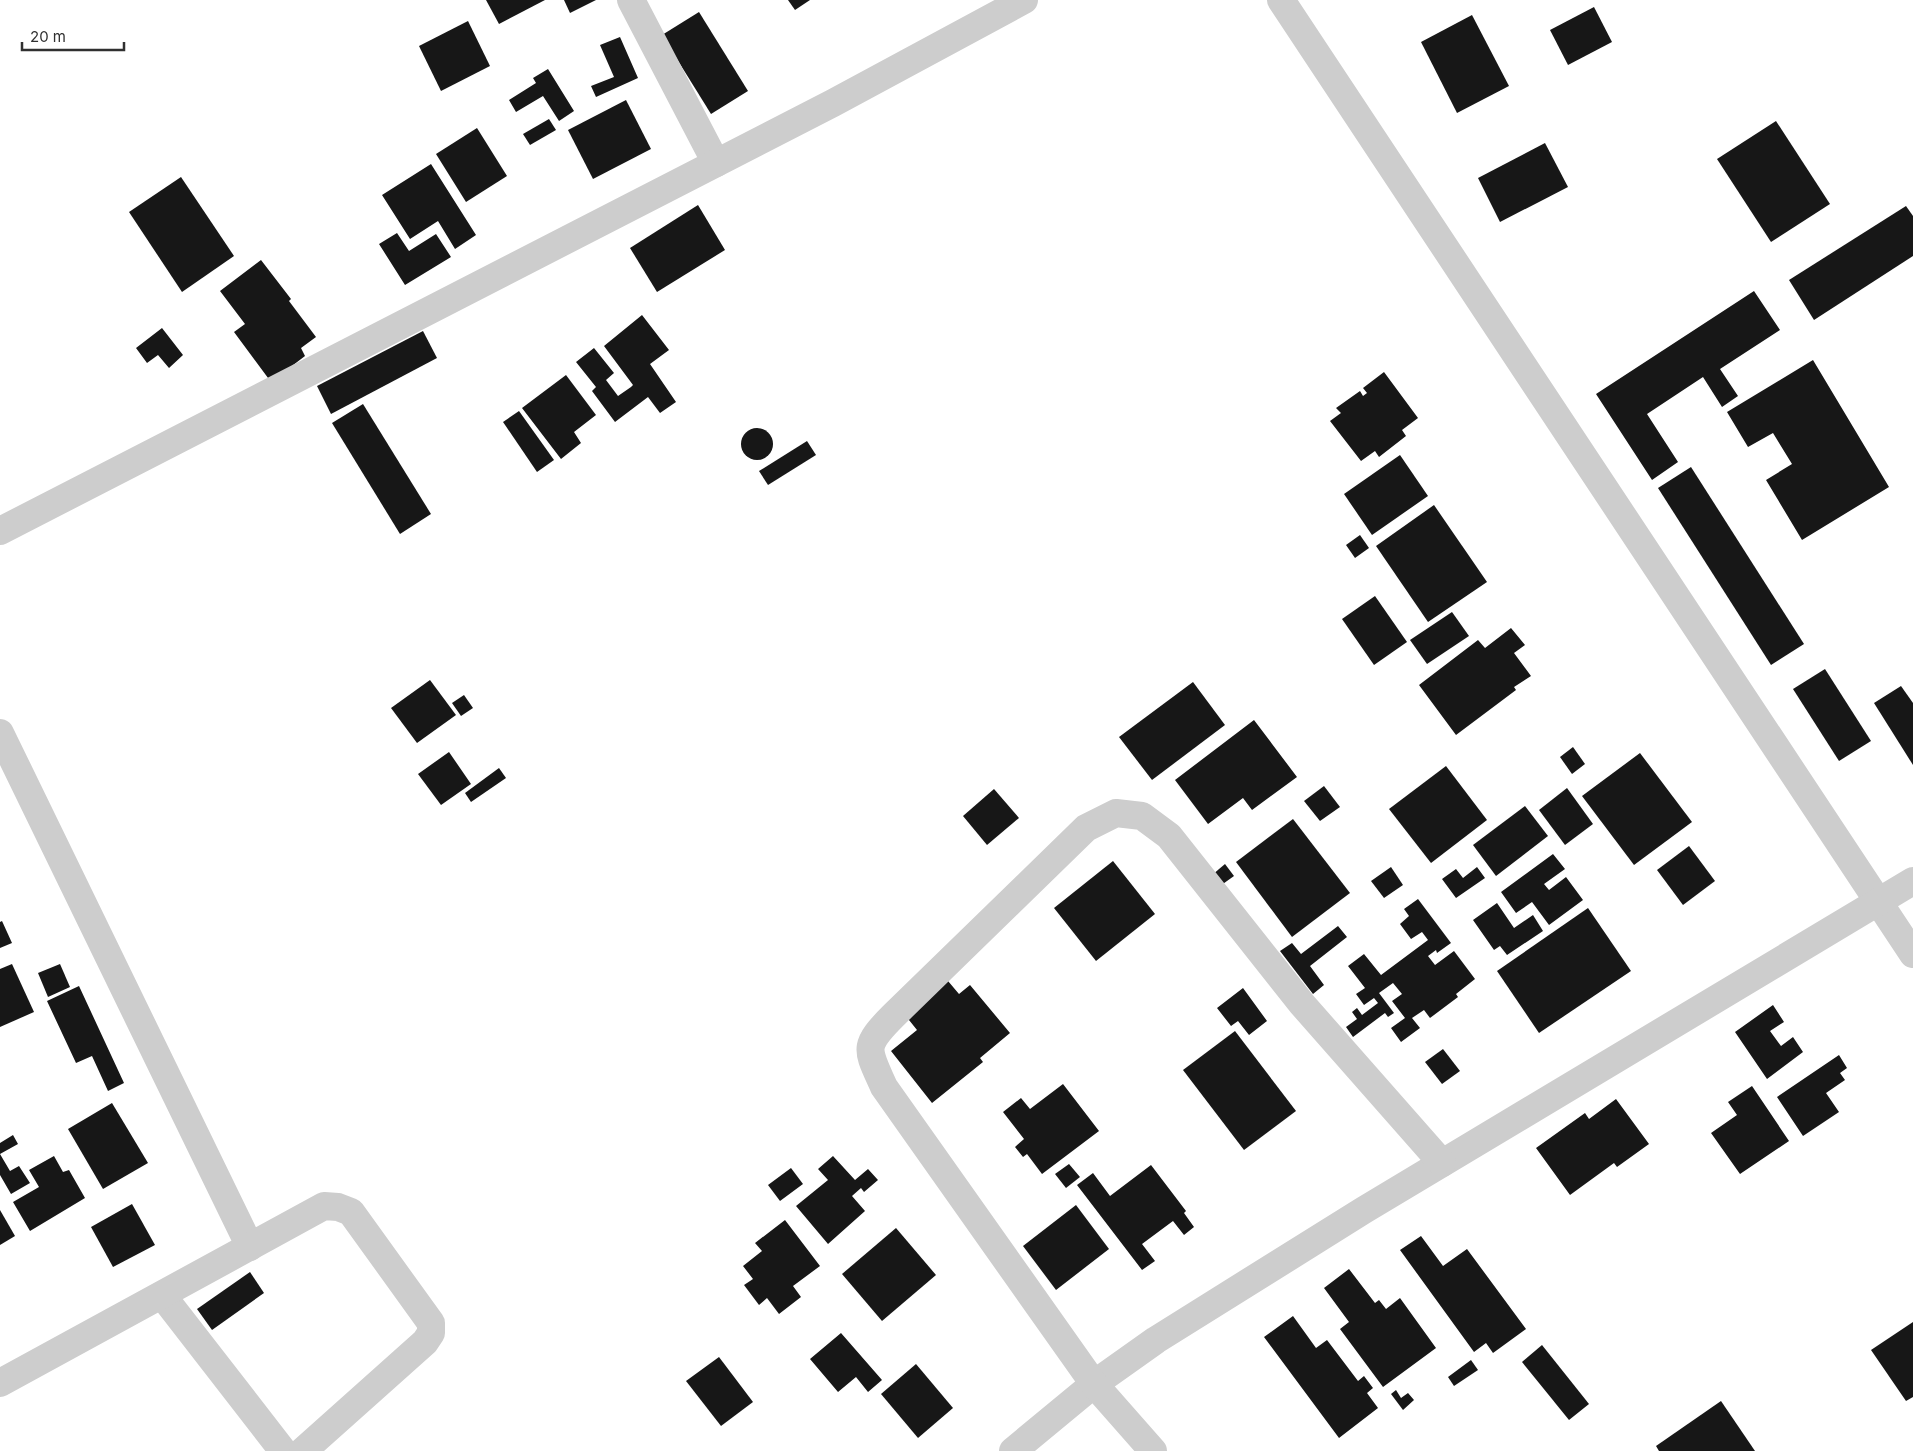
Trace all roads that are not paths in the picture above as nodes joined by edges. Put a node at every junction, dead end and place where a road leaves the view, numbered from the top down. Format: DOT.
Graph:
graph roads {
  1 [pos="631,0"];
  2 [pos="1024,0"];
  3 [pos="1281,0"];
  4 [pos="716,163"];
  5 [pos="0,531"];
  6 [pos="0,733"];
  7 [pos="1913,881"];
  8 [pos="1879,903"];
  9 [pos="1913,954"];
  10 [pos="1442,1163"];
  11 [pos="250,1248"];
  12 [pos="162,1295"];
  13 [pos="0,1383"];
  14 [pos="1094,1384"];
  15 [pos="283,1451"];
  16 [pos="303,1451"];
  17 [pos="1013,1451"];
  18 [pos="1153,1451"];
  1 -- 4 [label="street"];
  2 -- 4 [label="street"];
  3 -- 8 [label="street"];
  4 -- 5 [label="street"];
  6 -- 11 [label="street"];
  7 -- 8 [label="street"];
  8 -- 9 [label="street"];
  8 -- 10 [label="street"];
  10 -- 14 [label="street"];
  10 -- 14 [label="street"];
  11 -- 12 [label="street"];
  11 -- 16 [label="street"];
  12 -- 13 [label="street"];
  12 -- 15 [label="street"];
  14 -- 17 [label="street"];
  14 -- 18 [label="street"];
}
